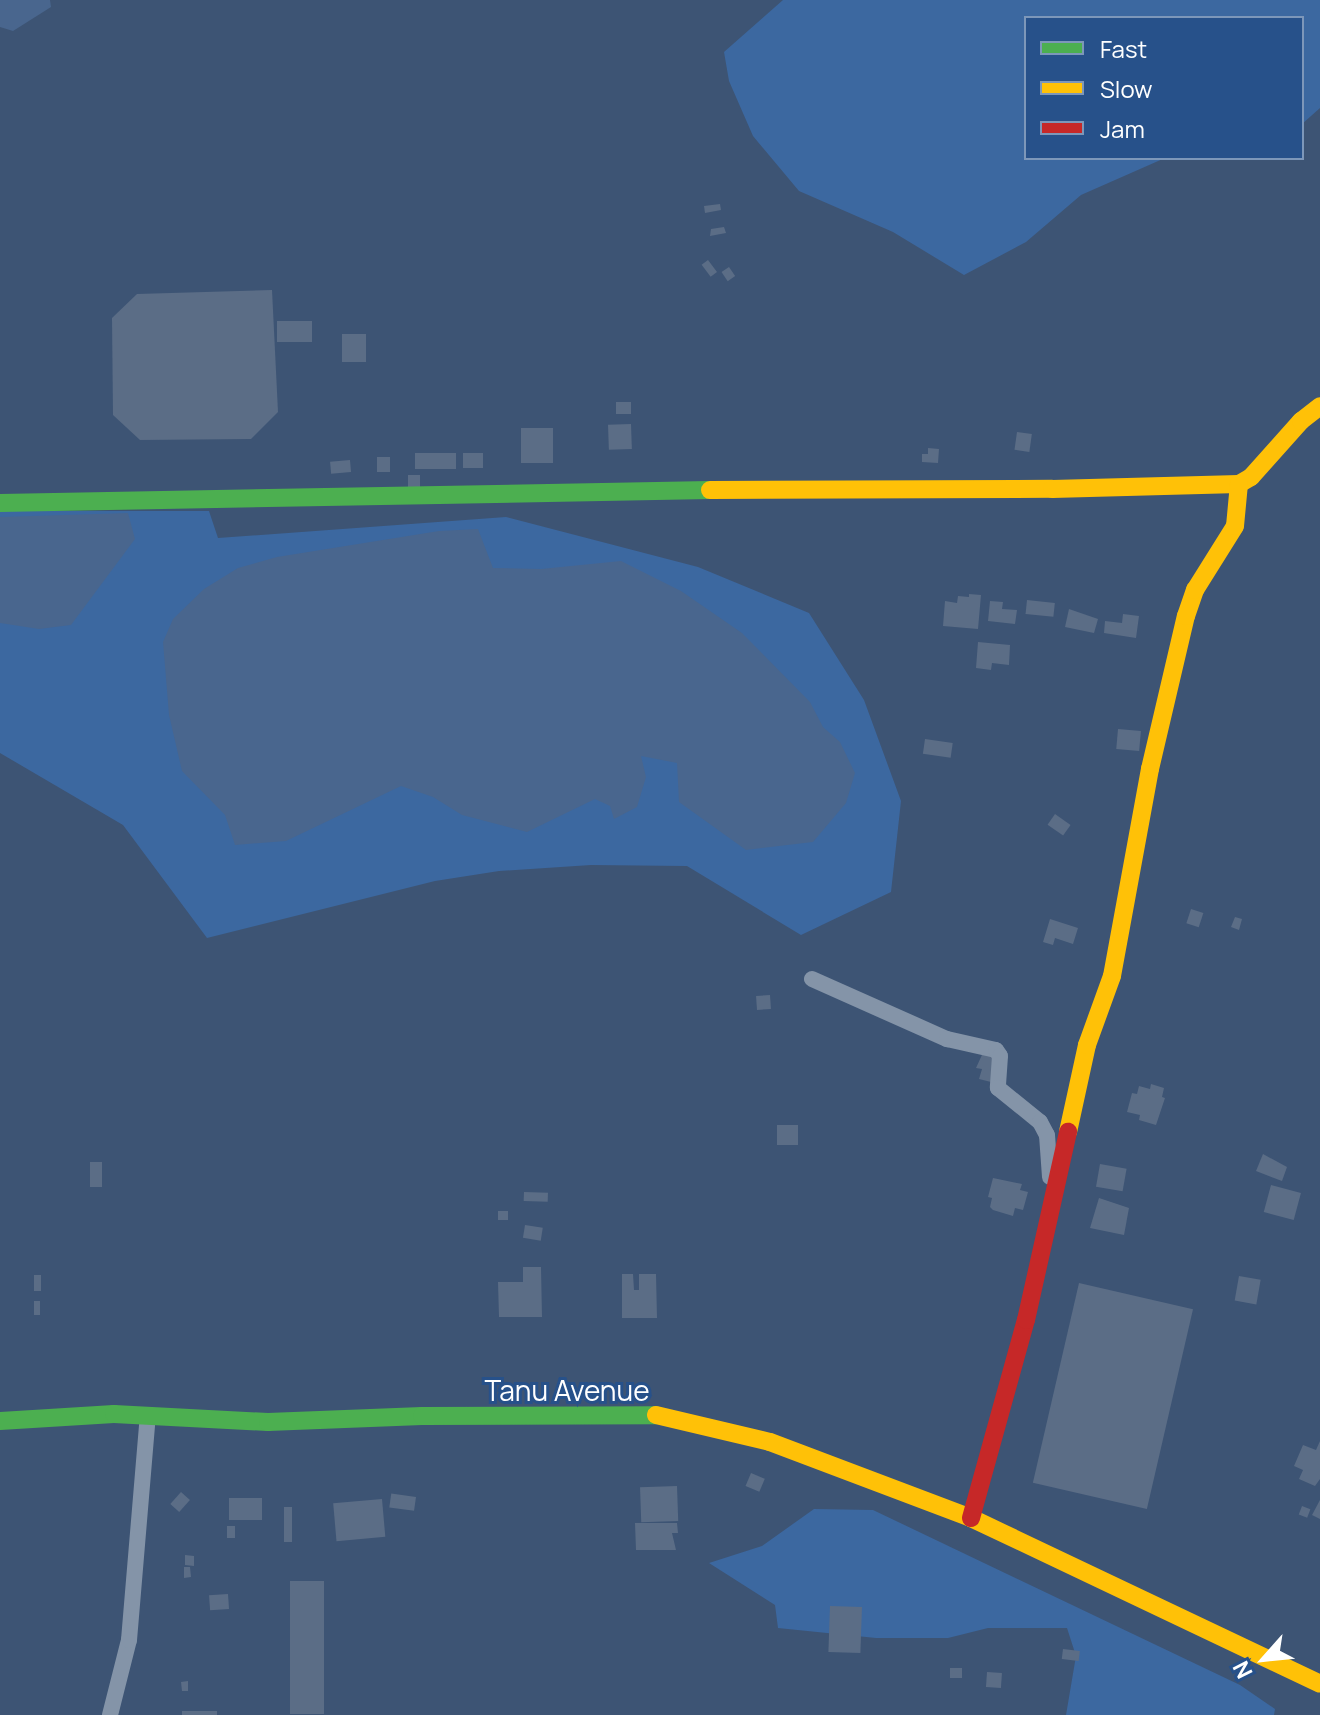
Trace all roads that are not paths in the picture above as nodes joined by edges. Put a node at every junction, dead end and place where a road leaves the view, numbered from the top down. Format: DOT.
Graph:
graph roads {
  1 [pos="1320,406"];
  2 [pos="1239,484"];
  3 [pos="0,503"];
  4 [pos="812,979"];
  5 [pos="1053,1198"];
  6 [pos="148,1416"];
  7 [pos="0,1421"];
  8 [pos="971,1518"];
  9 [pos="1320,1684"];
  10 [pos="110,1715"];
  1 -- 2 [label="street"];
  2 -- 3 [label="street"];
  2 -- 5 [label="street"];
  4 -- 5 [label="street"];
  5 -- 8 [label="street"];
  6 -- 7 [label="street, Tanu Avenue"];
  6 -- 8 [label="street, Tanu Avenue"];
  6 -- 10 [label="street"];
  8 -- 9 [label="street, Tanu Avenue"];
}
